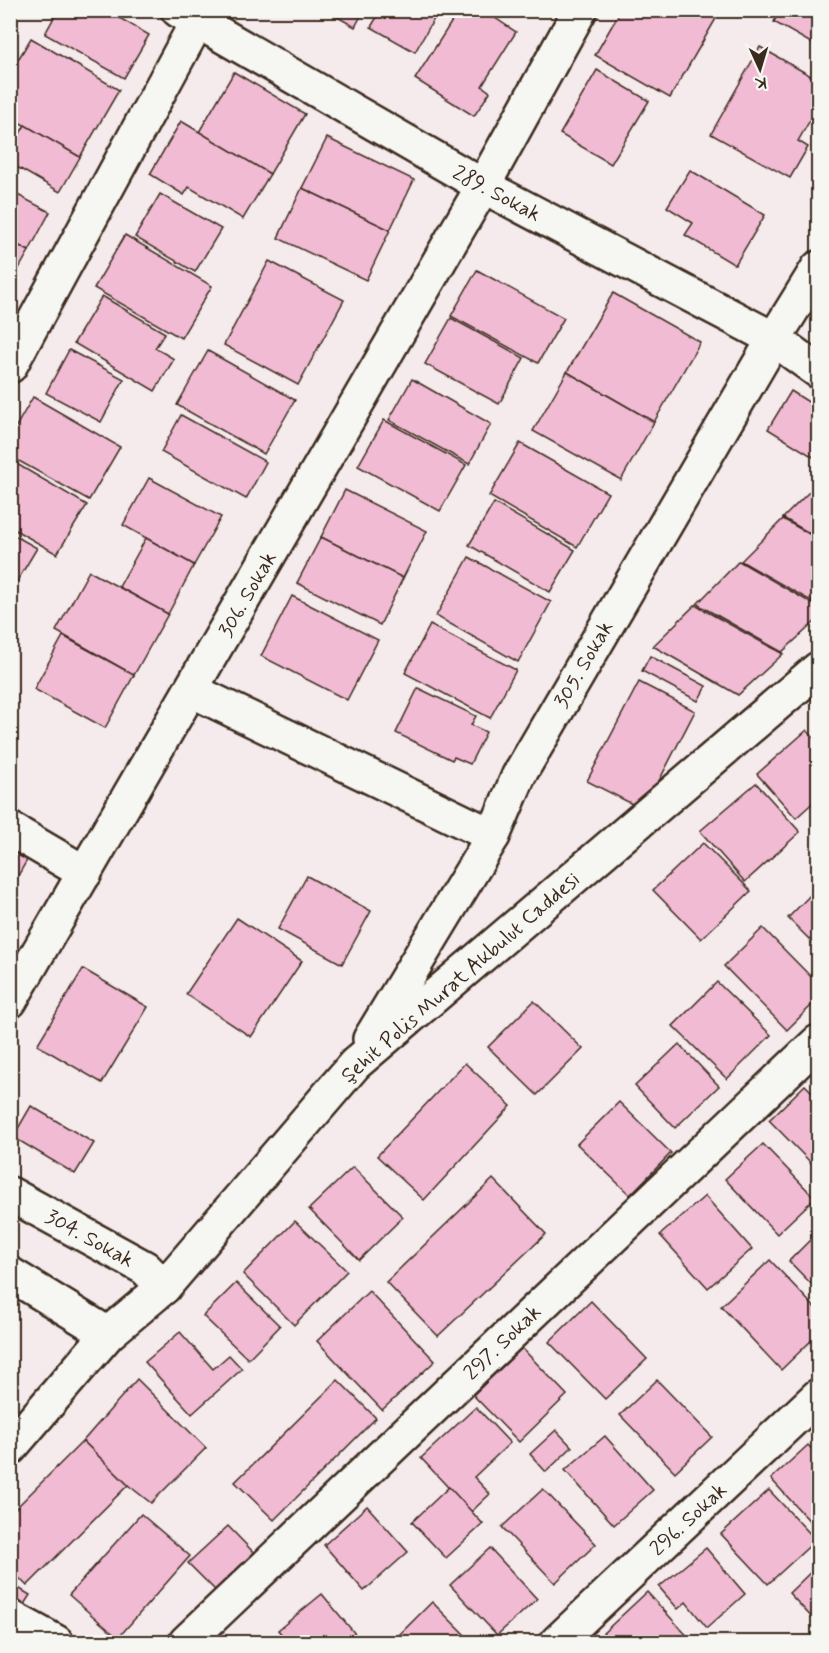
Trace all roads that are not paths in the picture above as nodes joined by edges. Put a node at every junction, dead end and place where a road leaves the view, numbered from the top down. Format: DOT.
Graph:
graph roads {
  1 [pos="580,10"];
  2 [pos="187,16"];
  3 [pos="483,186"];
  4 [pos="819,268"];
  5 [pos="774,339"];
  6 [pos="10,366"];
  7 [pos="819,371"];
  8 [pos="819,669"];
  9 [pos="191,690"];
  10 [pos="10,829"];
  11 [pos="492,837"];
  12 [pos="85,873"];
  13 [pos="10,1001"];
  14 [pos="819,1042"];
  15 [pos="355,1064"];
  16 [pos="10,1194"];
  17 [pos="10,1274"];
  18 [pos="164,1287"];
  19 [pos="108,1334"];
  20 [pos="819,1396"];
  21 [pos="10,1448"];
  22 [pos="10,1617"];
  23 [pos="56,1642"];
  24 [pos="186,1642"];
  25 [pos="557,1642"];
  1 -- 3 [label="street, 306. Sokak"];
  2 -- 3 [label="street, 289. Sokak"];
  2 -- 6 [label="street"];
  3 -- 5 [label="street, 289. Sokak"];
  3 -- 9 [label="street, 306. Sokak"];
  4 -- 5 [label="street, 305. Sokak"];
  5 -- 7 [label="street, 289. Sokak"];
  5 -- 11 [label="street, 305. Sokak"];
  8 -- 15 [label="street, Şehit Polis Murat Akbulut Caddesi"];
  9 -- 11 [label="street"];
  9 -- 12 [label="street, 306. Sokak"];
  10 -- 12 [label="street"];
  11 -- 15 [label="street, 305. Sokak"];
  12 -- 13 [label="street, 306. Sokak"];
  14 -- 24 [label="street, 297. Sokak"];
  15 -- 18 [label="street, Şehit Polis Murat Akbulut Caddesi"];
  16 -- 18 [label="street, 304. Sokak"];
  17 -- 19 [label="street"];
  18 -- 19 [label="street, Şehit Polis Murat Akbulut Caddesi"];
  19 -- 21 [label="street, Şehit Polis Murat Akbulut Caddesi"];
  20 -- 25 [label="street, 296. Sokak"];
  22 -- 23 [label="street"];
}
